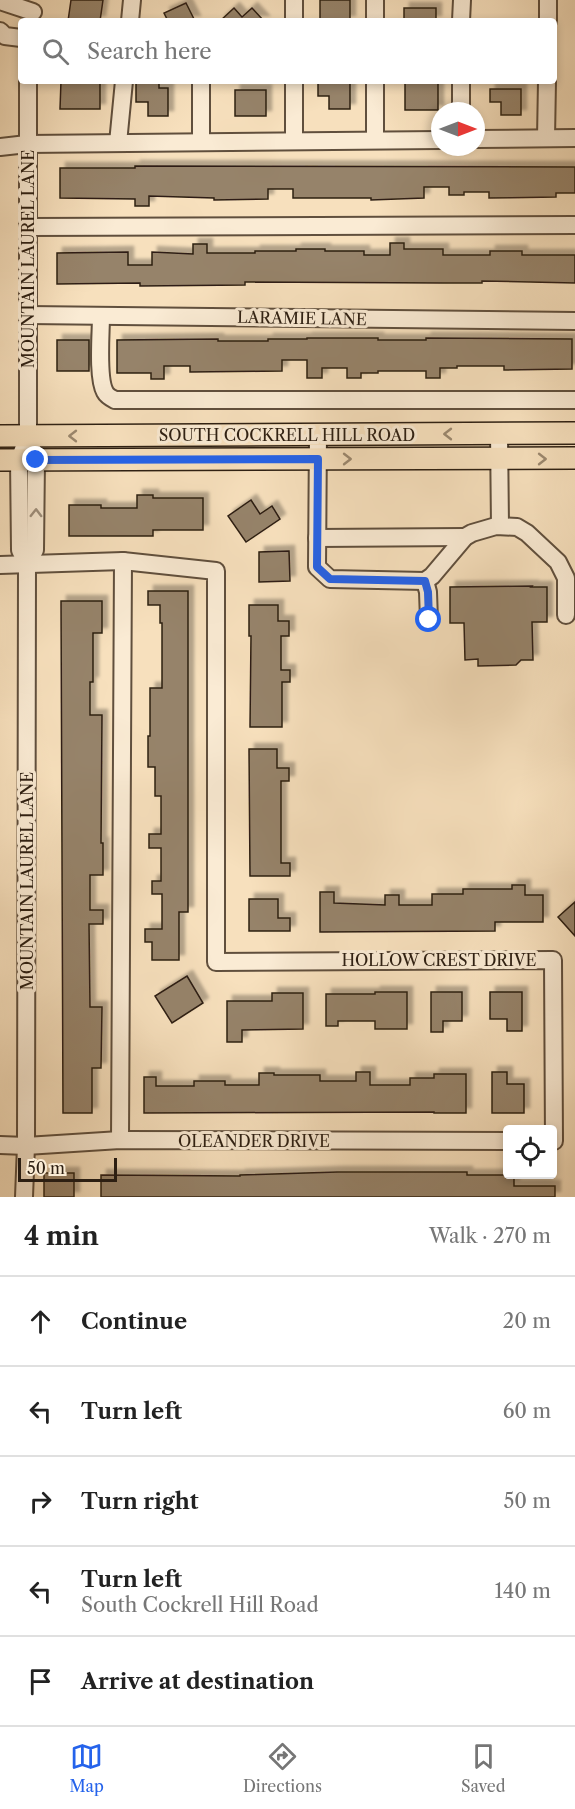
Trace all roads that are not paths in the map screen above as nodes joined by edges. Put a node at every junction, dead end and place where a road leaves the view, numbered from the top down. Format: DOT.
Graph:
graph roads {
  1 [pos="132,0"];
  2 [pos="294,0"];
  3 [pos="375,0"];
  4 [pos="462,0"];
  5 [pos="548,0"];
  6 [pos="0,1"];
  7 [pos="33,11"];
  8 [pos="130,18"];
  9 [pos="294,18"];
  10 [pos="375,18"];
  11 [pos="461,18"];
  12 [pos="548,18"];
  13 [pos="0,31"];
  14 [pos="18,38"];
  15 [pos="27,84"];
  16 [pos="124,84"];
  17 [pos="201,84"];
  18 [pos="294,84"];
  19 [pos="375,84"];
  20 [pos="461,84"];
  21 [pos="547,84"];
  22 [pos="461,102"];
  23 [pos="546,138"];
  24 [pos="575,138"];
  25 [pos="485,139"];
  26 [pos="375,140"];
  27 [pos="431,140"];
  28 [pos="294,141"];
  29 [pos="201,142"];
  30 [pos="118,143"];
  31 [pos="27,144"];
  32 [pos="0,147"];
  33 [pos="575,225"];
  34 [pos="28,226"];
  35 [pos="28,315"];
  36 [pos="101,316"];
  37 [pos="575,321"];
  38 [pos="575,400"];
  39 [pos="575,433"];
  40 [pos="499,434"];
  41 [pos="318,435"];
  42 [pos="0,436"];
  43 [pos="28,436"];
  44 [pos="575,458"];
  45 [pos="318,459"];
  46 [pos="499,459"];
  47 [pos="18,460"];
  48 [pos="500,526"];
  49 [pos="465,537"];
  50 [pos="317,538"];
  51 [pos="123,561"];
  52 [pos="0,565"];
  53 [pos="27,565"];
  54 [pos="569,572"];
  55 [pos="425,581"];
  56 [pos="566,615"];
  57 [pos="429,620"];
  58 [pos="553,1125"];
  59 [pos="120,1140"];
  60 [pos="503,1141"];
  61 [pos="0,1145"];
  62 [pos="26,1146"];
  63 [pos="24,1197"];
  1 -- 8 [label="street"];
  2 -- 9 [label="street"];
  3 -- 10 [label="street"];
  4 -- 11 [label="street"];
  5 -- 12 [label="street"];
  6 -- 7 [label="street"];
  13 -- 14 [label="street"];
  15 -- 31 [label="street, MOUNTAIN LAUREL LANE"];
  16 -- 30 [label="street"];
  17 -- 29 [label="street"];
  18 -- 28 [label="street"];
  19 -- 26 [label="street"];
  20 -- 22 [label="street"];
  21 -- 23 [label="street"];
  23 -- 24 [label="street"];
  23 -- 25 [label="street"];
  26 -- 27 [label="street"];
  26 -- 28 [label="street"];
  28 -- 29 [label="street"];
  29 -- 30 [label="street"];
  30 -- 31 [label="street"];
  31 -- 32 [label="street"];
  31 -- 34 [label="street, MOUNTAIN LAUREL LANE"];
  33 -- 34 [label="street"];
  34 -- 35 [label="street, MOUNTAIN LAUREL LANE"];
  35 -- 36 [label="street, LARAMIE LANE"];
  35 -- 43 [label="street, MOUNTAIN LAUREL LANE"];
  36 -- 37 [label="street, LARAMIE LANE"];
  36 -- 38 [label="street"];
  39 -- 40 [label="main road, SOUTH COCKRELL HILL ROAD"];
  40 -- 41 [label="main road, SOUTH COCKRELL HILL ROAD, one-way"];
  40 -- 46 [label="street"];
  41 -- 43 [label="main road, SOUTH COCKRELL HILL ROAD, one-way"];
  41 -- 45 [label="street"];
  42 -- 43 [label="main road, SOUTH COCKRELL HILL ROAD"];
  43 -- 47 [label="street, MOUNTAIN LAUREL LANE"];
  46 -- 44 [label="main road, SOUTH COCKRELL HILL ROAD, one-way"];
  45 -- 46 [label="main road, SOUTH COCKRELL HILL ROAD, one-way"];
  45 -- 47 [label="main road, SOUTH COCKRELL HILL ROAD"];
  45 -- 50 [label="street"];
  46 -- 48 [label="street"];
  47 -- 53 [label="street, MOUNTAIN LAUREL LANE"];
  48 -- 49 [label="street"];
  48 -- 54 [label="street"];
  49 -- 50 [label="street"];
  49 -- 55 [label="street"];
  50 -- 55 [label="street"];
  51 -- 53 [label="street"];
  51 -- 58 [label="street, HOLLOW CREST DRIVE"];
  51 -- 59 [label="street"];
  52 -- 53 [label="street"];
  53 -- 62 [label="street, MOUNTAIN LAUREL LANE"];
  54 -- 56 [label="street"];
  55 -- 57 [label="street"];
  59 -- 60 [label="street, OLEANDER DRIVE"];
  59 -- 62 [label="street, OLEANDER DRIVE"];
  61 -- 62 [label="street, OLEANDER DRIVE"];
  62 -- 63 [label="street, MOUNTAIN LAUREL LANE"];
}
